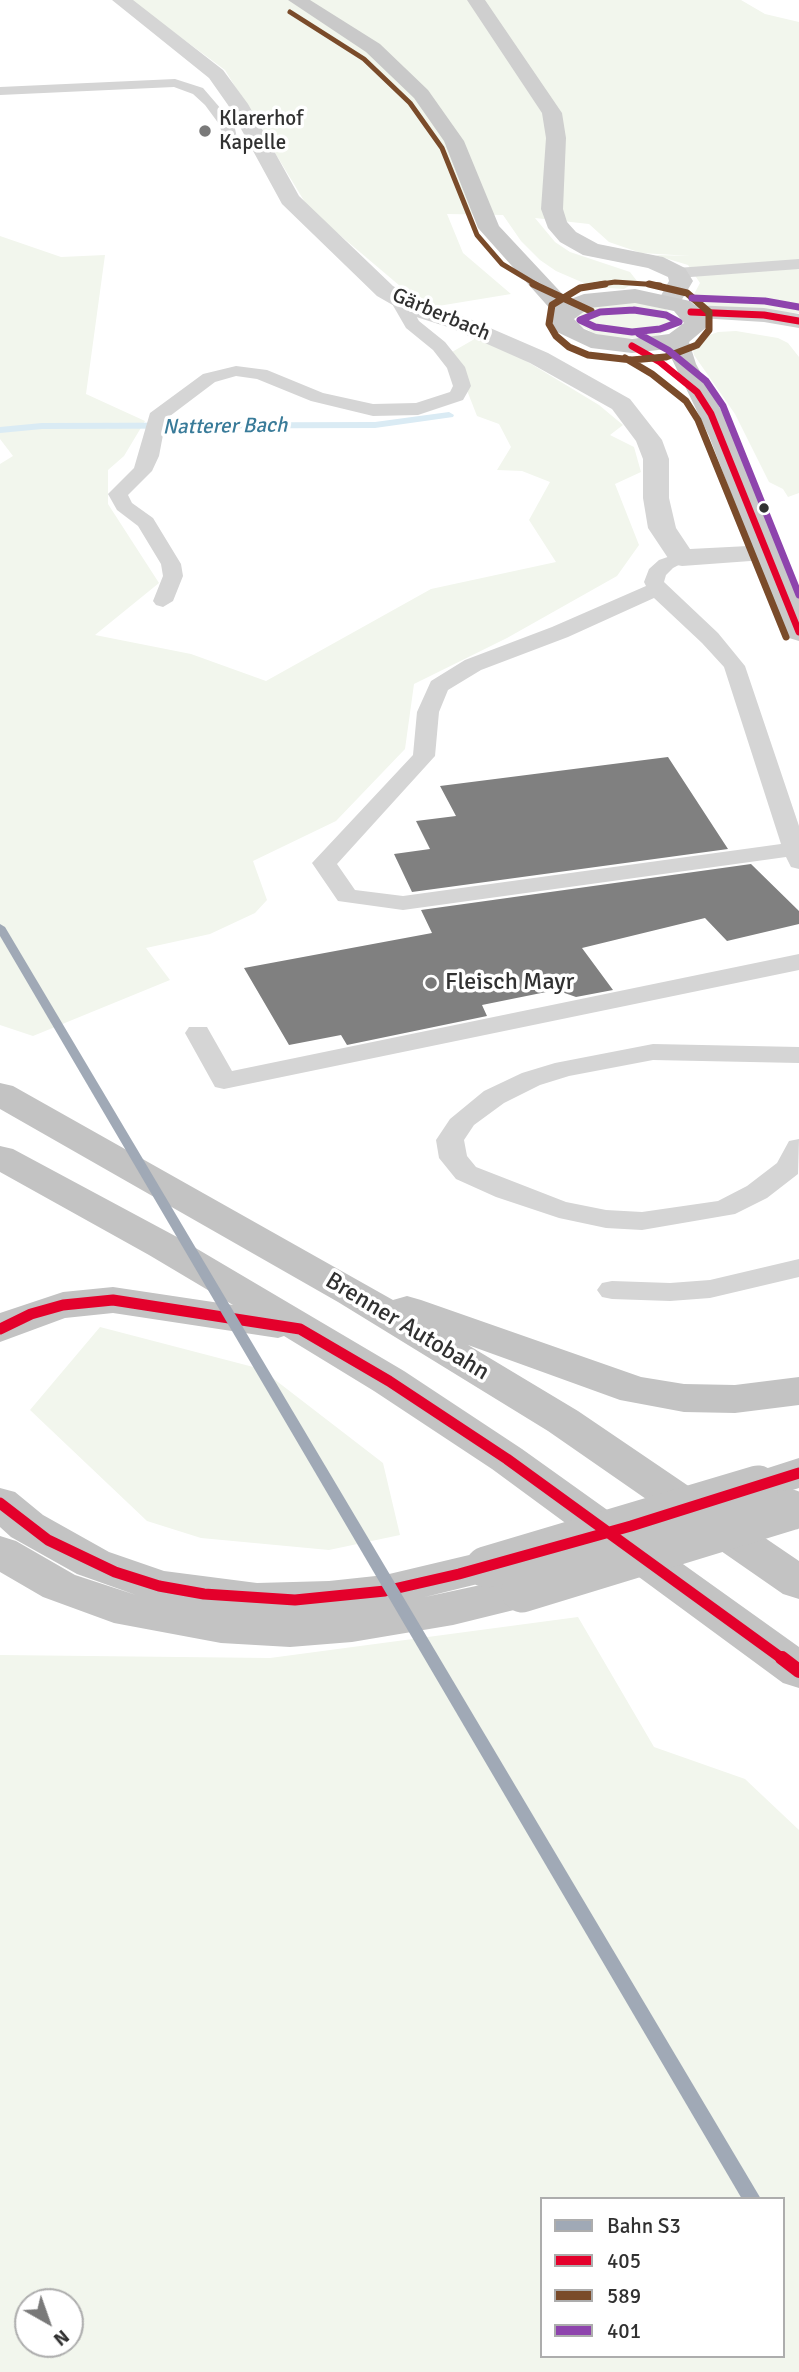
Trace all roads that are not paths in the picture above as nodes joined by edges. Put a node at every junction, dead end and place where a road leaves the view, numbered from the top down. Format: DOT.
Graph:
graph roads {
  1 [pos="121,0"];
  2 [pos="297,0"];
  3 [pos="476,0"];
  4 [pos="0,91"];
  5 [pos="257,143"];
  6 [pos="628,259"];
  7 [pos="524,264"];
  8 [pos="799,264"];
  9 [pos="677,272"];
  10 [pos="635,296"];
  11 [pos="597,298"];
  12 [pos="400,302"];
  13 [pos="565,311"];
  14 [pos="683,320"];
  15 [pos="799,321"];
  16 [pos="799,339"];
  17 [pos="632,346"];
  18 [pos="697,392"];
  19 [pos="768,553"];
  20 [pos="682,558"];
  21 [pos="657,589"];
  22 [pos="163,601"];
  23 [pos="799,632"];
  24 [pos="797,855"];
  25 [pos="799,962"];
  26 [pos="198,1033"];
  27 [pos="799,1055"];
  28 [pos="0,1094"];
  29 [pos="799,1147"];
  30 [pos="0,1157"];
  31 [pos="799,1268"];
  32 [pos="612,1290"];
  33 [pos="352,1293"];
  34 [pos="0,1329"];
  35 [pos="300,1329"];
  36 [pos="799,1391"];
  37 [pos="786,1494"];
  38 [pos="0,1503"];
  39 [pos="0,1552"];
  40 [pos="504,1579"];
  41 [pos="799,1583"];
  42 [pos="799,1671"];
  1 -- 5 [label="street, Gärberbach"];
  2 -- 7 [label="main road"];
  3 -- 6 [label="main road"];
  4 -- 5 [label="lane"];
  5 -- 12 [label="street, Gärberbach"];
  6 -- 9 [label="main road"];
  6 -- 10 [label="main road"];
  7 -- 11 [label="main road"];
  7 -- 13 [label="main road"];
  8 -- 9 [label="lane"];
  9 -- 14 [label="main road"];
  10 -- 11 [label="main road"];
  10 -- 14 [label="main road"];
  11 -- 13 [label="main road"];
  12 -- 20 [label="street, Gärberbach"];
  12 -- 22 [label="lane"];
  13 -- 17 [label="main road"];
  14 -- 15 [label="main road"];
  14 -- 16 [label="main road"];
  14 -- 17 [label="main road"];
  14 -- 18 [label="main road"];
  17 -- 18 [label="main road"];
  18 -- 19 [label="main road"];
  19 -- 20 [label="street"];
  19 -- 23 [label="main road"];
  20 -- 21 [label="lane"];
  21 -- 24 [label="lane"];
  21 -- 24 [label="lane"];
  25 -- 26 [label="lane"];
  27 -- 29 [label="lane"];
  28 -- 33 [label="highway, Brenner Autobahn"];
  30 -- 35 [label="highway"];
  31 -- 32 [label="lane"];
  33 -- 36 [label="highway"];
  33 -- 41 [label="highway, Brenner Autobahn"];
  34 -- 35 [label="highway"];
  35 -- 42 [label="highway"];
  37 -- 40 [label="highway, bridge"];
  38 -- 40 [label="highway"];
  39 -- 40 [label="highway"];
}
